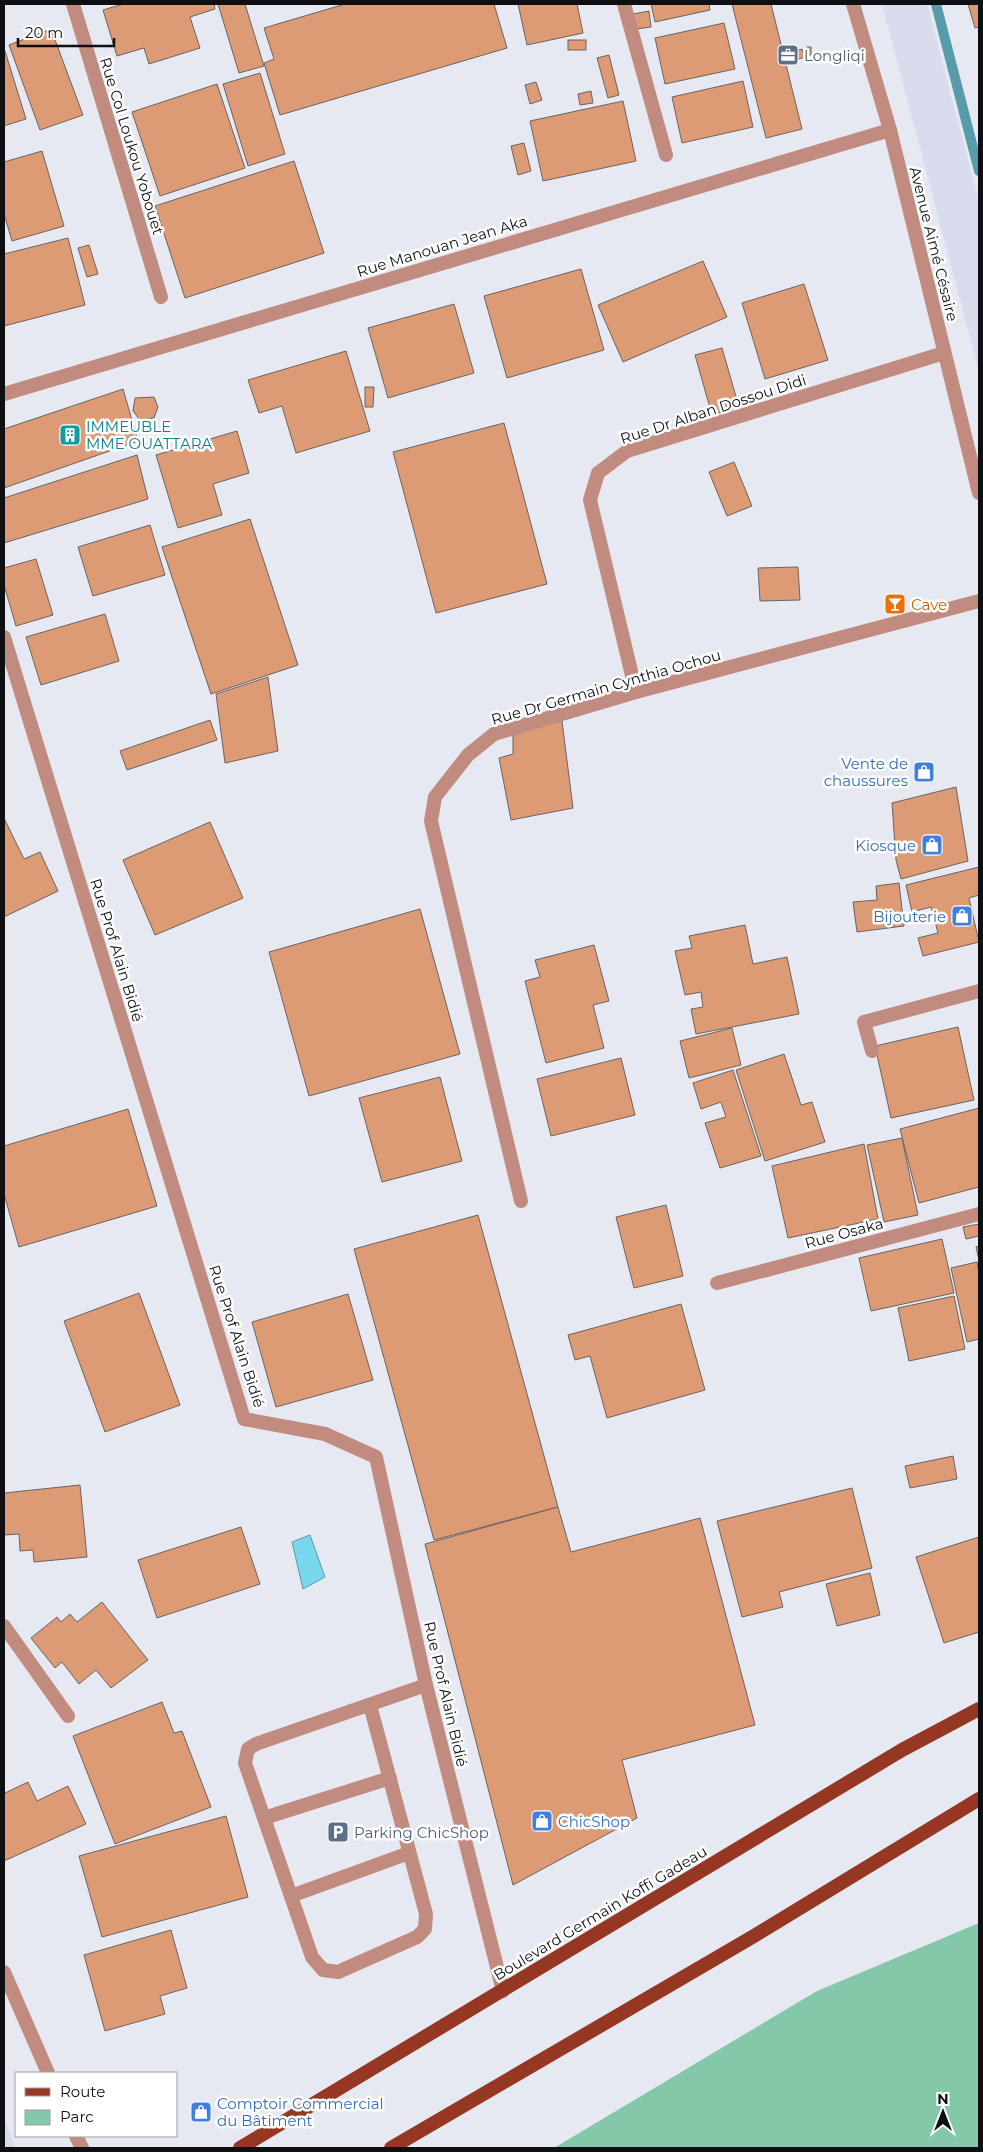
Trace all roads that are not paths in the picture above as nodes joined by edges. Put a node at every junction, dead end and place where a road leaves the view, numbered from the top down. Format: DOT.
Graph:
graph roads {
  1 [pos="73,4"];
  2 [pos="624,4"];
  3 [pos="853,4"];
  4 [pos="890,130"];
  5 [pos="666,155"];
  6 [pos="161,298"];
  7 [pos="944,353"];
  8 [pos="4,394"];
  9 [pos="979,493"];
  10 [pos="979,601"];
  11 [pos="4,637"];
  12 [pos="636,692"];
  13 [pos="979,991"];
  14 [pos="872,1051"];
  15 [pos="521,1202"];
  16 [pos="979,1214"];
  17 [pos="717,1283"];
  18 [pos="4,1626"];
  19 [pos="426,1685"];
  20 [pos="370,1705"];
  21 [pos="979,1709"];
  22 [pos="68,1716"];
  23 [pos="390,1778"];
  24 [pos="979,1799"];
  25 [pos="264,1818"];
  26 [pos="410,1853"];
  27 [pos="291,1896"];
  28 [pos="4,1972"];
  29 [pos="503,1991"];
  30 [pos="48,2072"];
  31 [pos="240,2148"];
  32 [pos="391,2148"];
  1 -- 6 [label="street, Rue Col Loukou Yobouet"];
  2 -- 5 [label="street"];
  3 -- 4 [label="street, Avenue Aimé Césaire"];
  4 -- 7 [label="street, Avenue Aimé Césaire"];
  4 -- 8 [label="street, Rue Manouan Jean Aka"];
  7 -- 9 [label="street, Avenue Aimé Césaire"];
  7 -- 12 [label="street, Rue Dr Alban Dossou Didi"];
  10 -- 12 [label="street, Rue Dr Germain Cynthia Ochou"];
  11 -- 19 [label="street, Rue Prof Alain Bidié"];
  12 -- 15 [label="street, Rue Dr Germain Cynthia Ochou"];
  13 -- 14 [label="street"];
  16 -- 17 [label="street, Rue Osaka"];
  18 -- 22 [label="street"];
  19 -- 20 [label="street"];
  19 -- 29 [label="street, Rue Prof Alain Bidié"];
  20 -- 23 [label="street"];
  20 -- 25 [label="street"];
  21 -- 29 [label="main road, Boulevard Germain Koffi Gadeau"];
  23 -- 25 [label="street"];
  23 -- 26 [label="street"];
  24 -- 32 [label="main road"];
  25 -- 27 [label="street"];
  26 -- 27 [label="street"];
  26 -- 27 [label="street"];
  28 -- 30 [label="street"];
  29 -- 31 [label="main road, Boulevard Germain Koffi Gadeau"];
}
